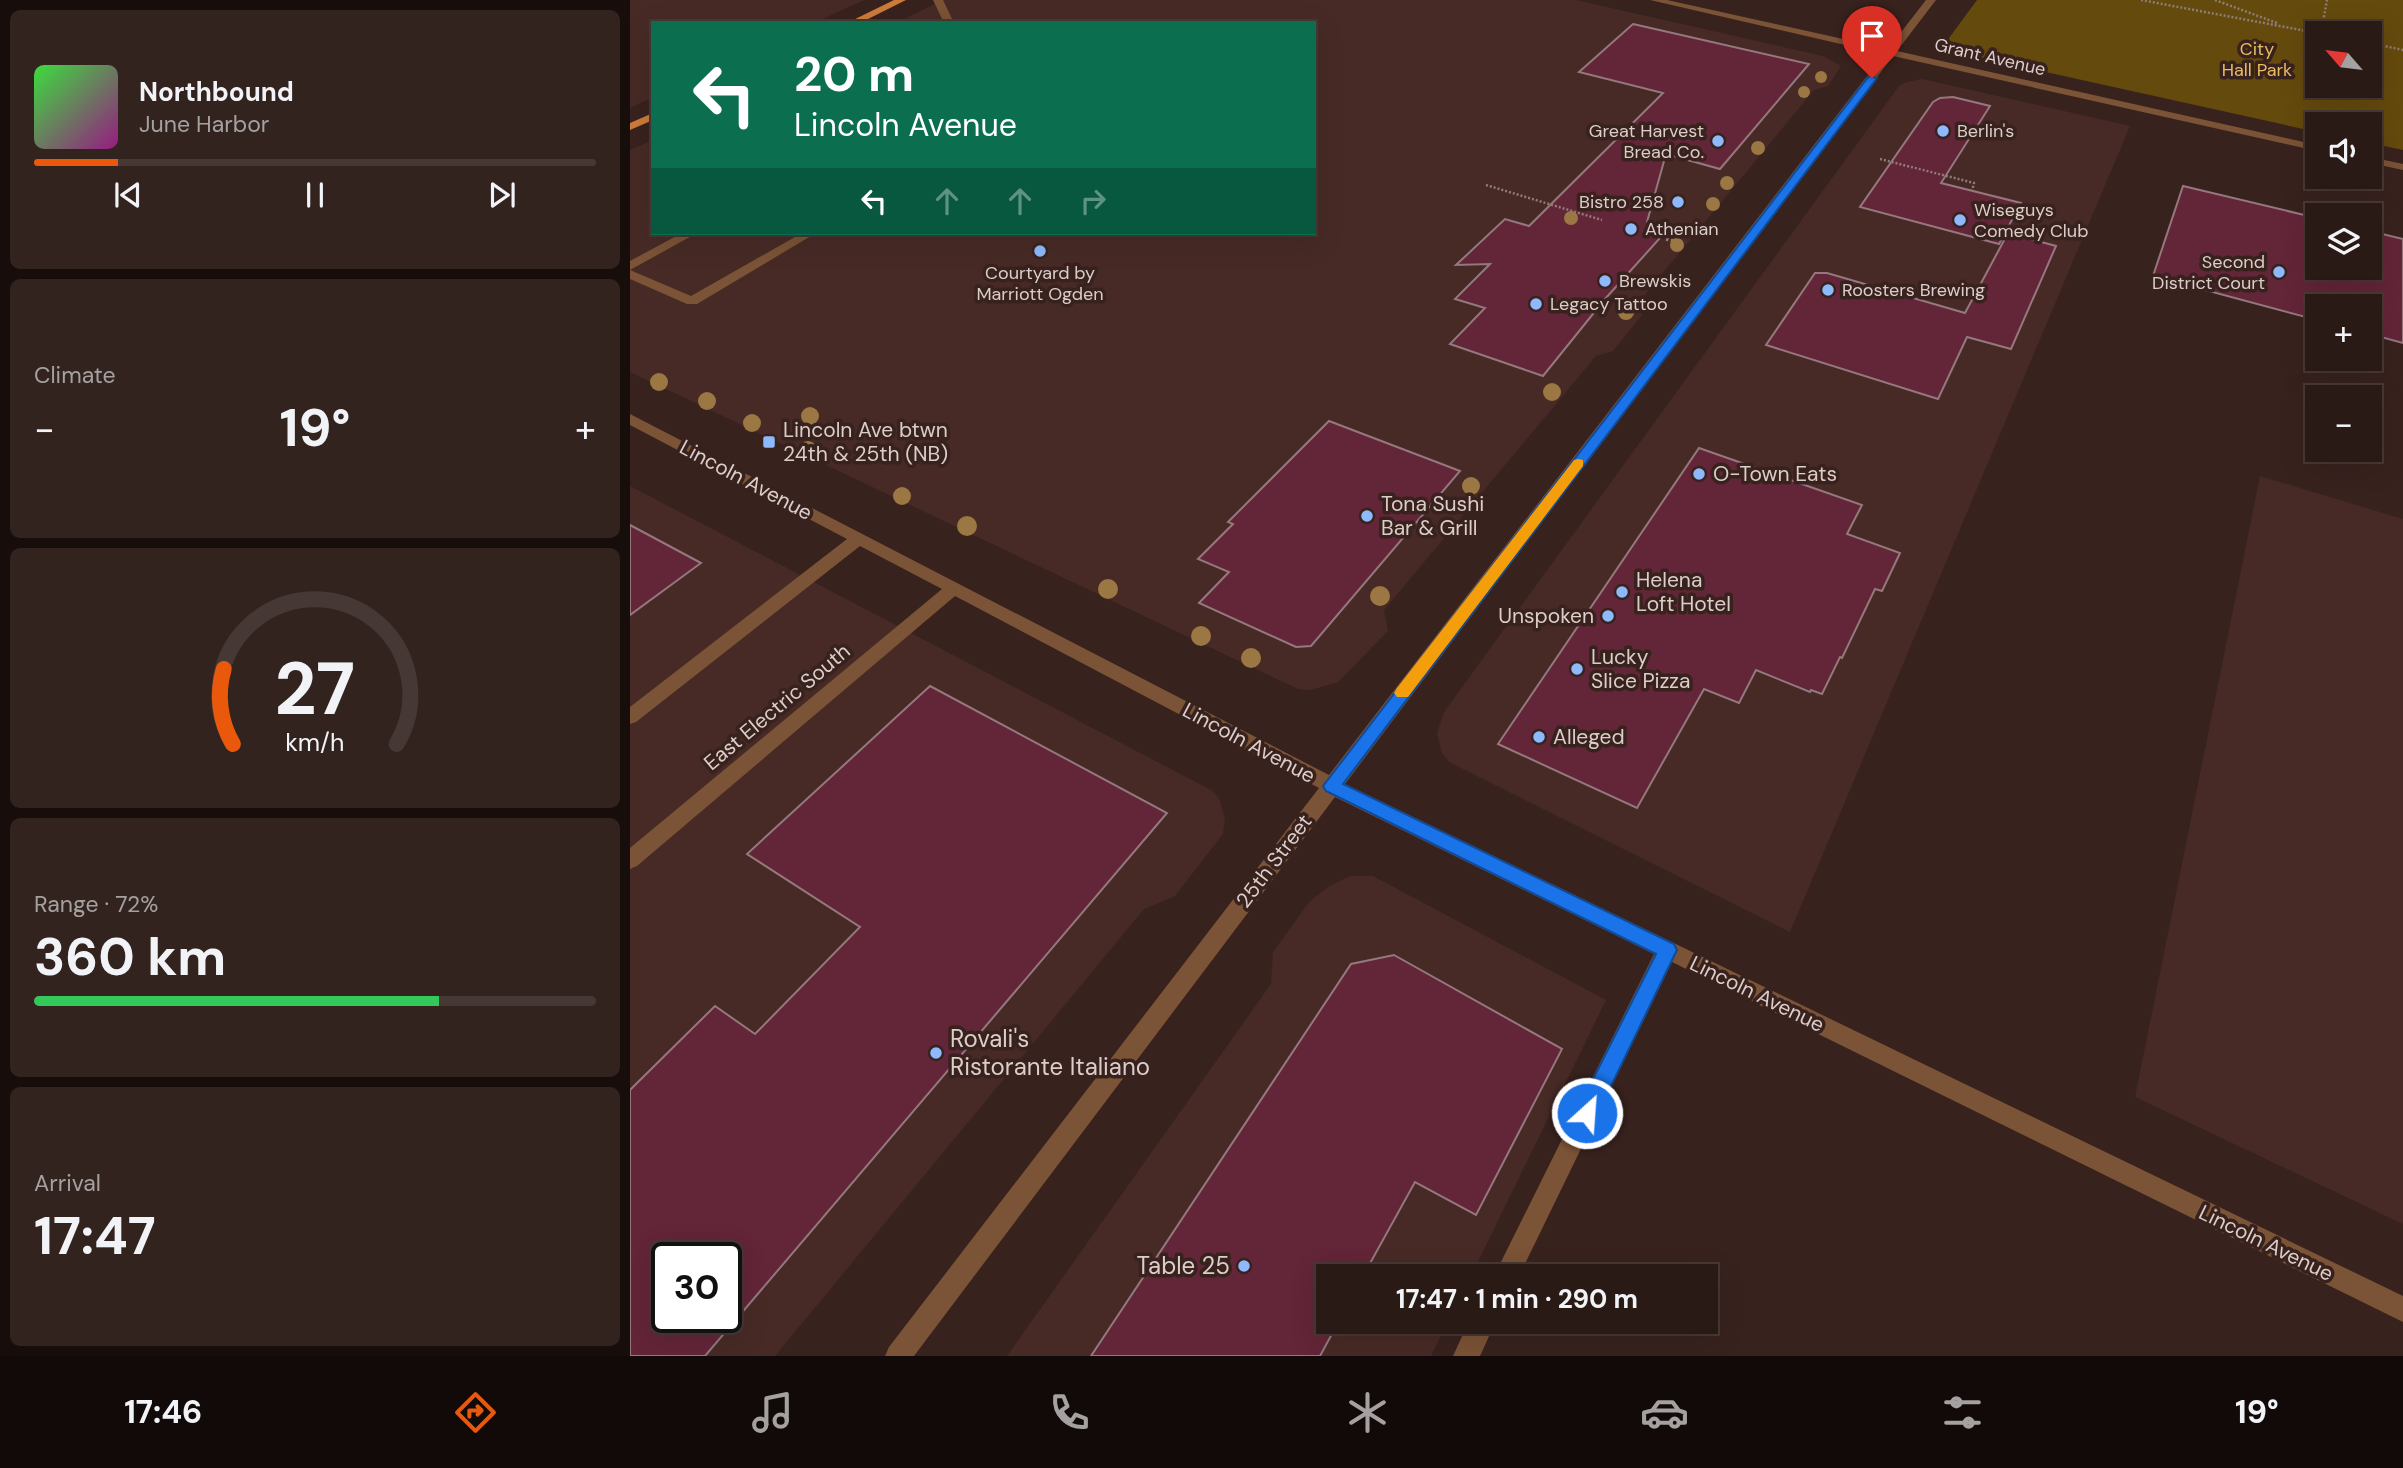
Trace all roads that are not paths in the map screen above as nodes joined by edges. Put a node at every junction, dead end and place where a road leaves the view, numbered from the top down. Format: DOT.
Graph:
graph roads {
  1 [pos="901,0"];
  2 [pos="938,0"];
  3 [pos="1655,0"];
  4 [pos="1931,0"];
  5 [pos="856,21"];
  6 [pos="948,21"];
  7 [pos="1891,53"];
  8 [pos="651,118"];
  9 [pos="630,127"];
  10 [pos="2305,145"];
  11 [pos="2382,163"];
  12 [pos="2403,167"];
  13 [pos="687,235"];
  14 [pos="807,235"];
  15 [pos="630,266"];
  16 [pos="630,274"];
  17 [pos="632,422"];
  18 [pos="858,539"];
  19 [pos="953,589"];
  20 [pos="630,717"];
  21 [pos="1332,786"];
  22 [pos="630,860"];
  23 [pos="1667,950"];
  24 [pos="1512,1264"];
  25 [pos="2403,1309"];
  26 [pos="1477,1334"];
  27 [pos="898,1356"];
  28 [pos="1466,1356"];
  1 -- 5 [label="main road"];
  2 -- 6 [label="street"];
  3 -- 7 [label="street, Grant Avenue"];
  4 -- 7 [label="street, 25th Street"];
  7 -- 10 [label="street, Grant Avenue"];
  7 -- 21 [label="street, 25th Street"];
  8 -- 9 [label="main road"];
  11 -- 12 [label="street"];
  13 -- 15 [label="street"];
  14 -- 16 [label="street"];
  17 -- 18 [label="street, Lincoln Avenue"];
  18 -- 19 [label="street, Lincoln Avenue"];
  18 -- 20 [label="street"];
  19 -- 21 [label="street, Lincoln Avenue"];
  19 -- 22 [label="street, East Electric South"];
  21 -- 23 [label="street, Lincoln Avenue"];
  21 -- 27 [label="street, 25th Street"];
  23 -- 24 [label="street"];
  23 -- 25 [label="street, Lincoln Avenue"];
  26 -- 28 [label="street"];
}
